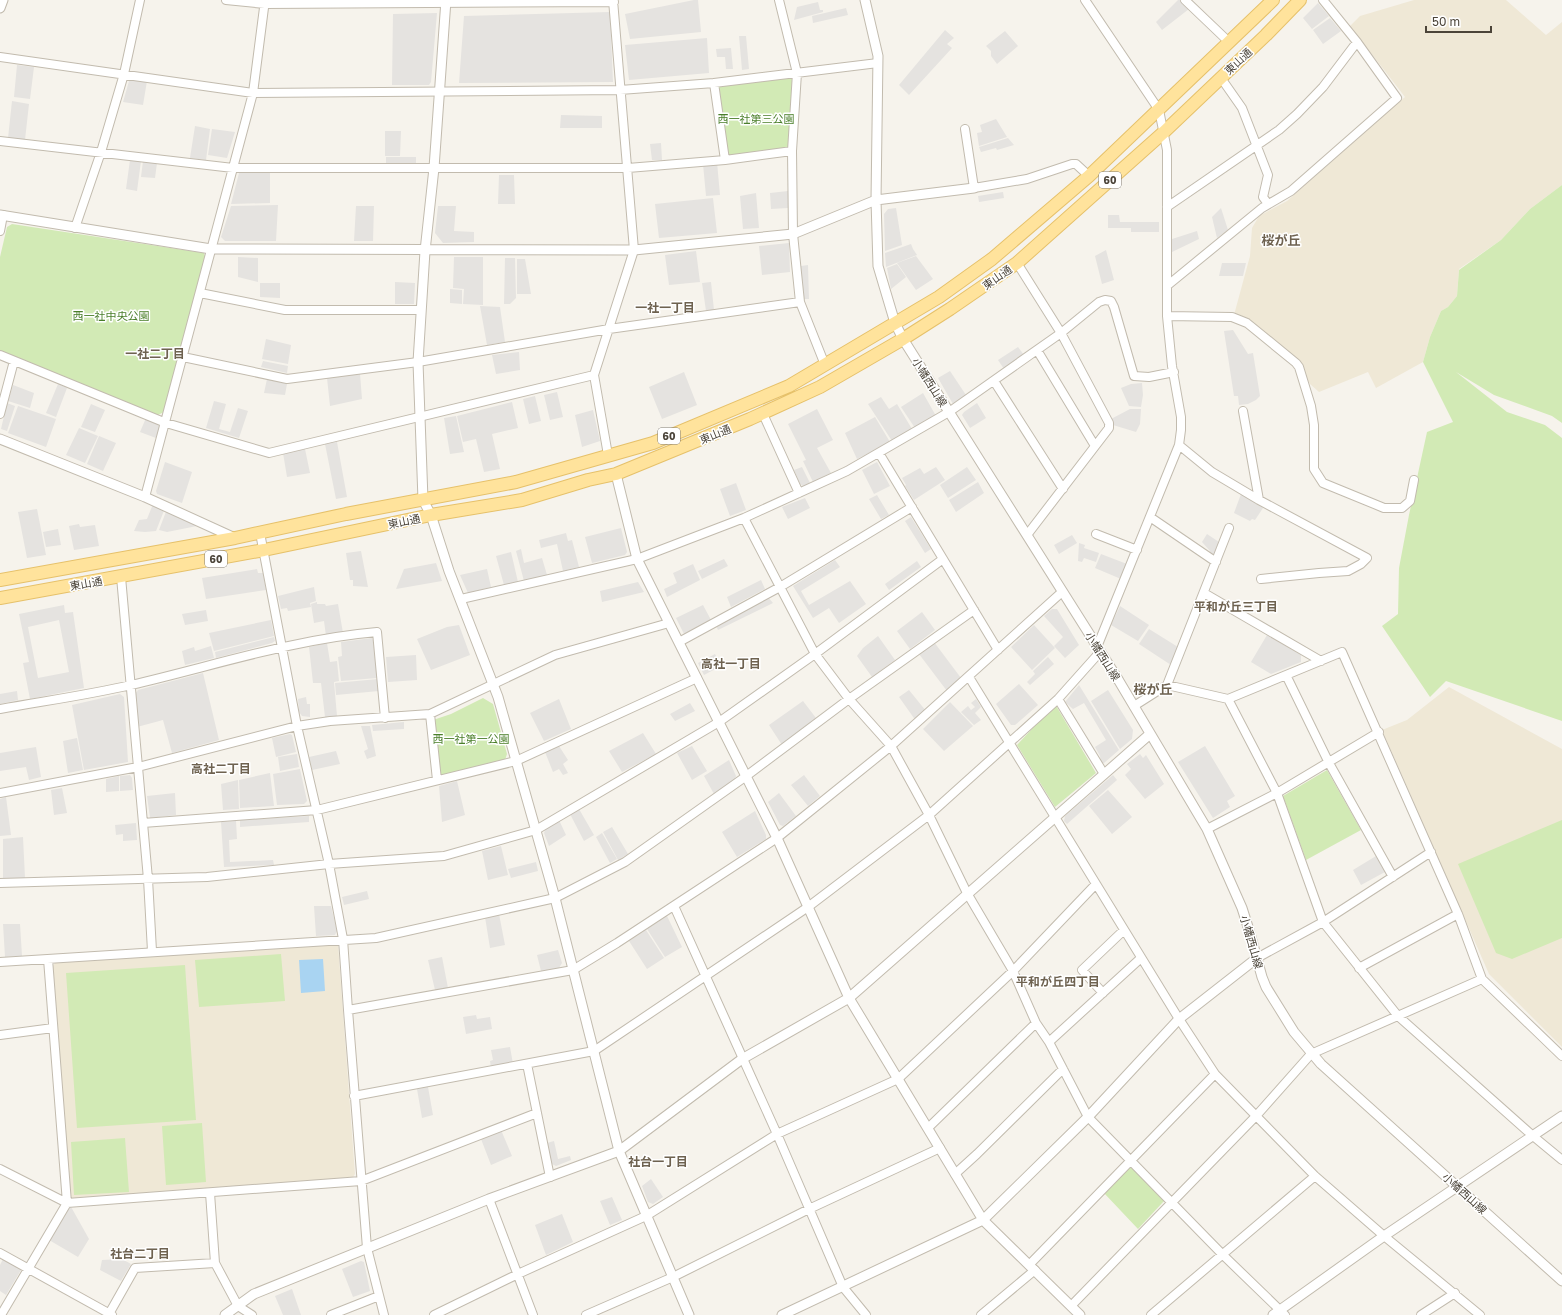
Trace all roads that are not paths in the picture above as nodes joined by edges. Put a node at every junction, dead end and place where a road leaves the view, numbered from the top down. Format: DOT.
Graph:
graph roads {
  1 [pos="3,0"];
  2 [pos="140,0"];
  3 [pos="226,0"];
  4 [pos="779,0"];
  5 [pos="865,0"];
  6 [pos="1085,0"];
  7 [pos="1185,0"];
  8 [pos="1273,0"];
  9 [pos="1300,0"];
  10 [pos="1323,0"];
  11 [pos="614,1"];
  12 [pos="265,2"];
  13 [pos="446,2"];
  14 [pos="0,8"];
  15 [pos="1229,42"];
  16 [pos="1357,42"];
  17 [pos="0,57"];
  18 [pos="878,63"];
  19 [pos="797,73"];
  20 [pos="124,74"];
  21 [pos="1220,78"];
  22 [pos="714,83"];
  23 [pos="620,90"];
  24 [pos="438,92"];
  25 [pos="253,93"];
  26 [pos="1159,110"];
  27 [pos="965,129"];
  28 [pos="1164,132"];
  29 [pos="0,141"];
  30 [pos="1256,145"];
  31 [pos="792,151"];
  32 [pos="101,152"];
  33 [pos="724,160"];
  34 [pos="233,168"];
  35 [pos="434,168"];
  36 [pos="628,168"];
  37 [pos="1089,176"];
  38 [pos="974,188"];
  39 [pos="876,200"];
  40 [pos="1268,204"];
  41 [pos="1167,207"];
  42 [pos="2,215"];
  43 [pos="75,228"];
  44 [pos="0,231"];
  45 [pos="793,234"];
  46 [pos="211,249"];
  47 [pos="634,250"];
  48 [pos="426,251"];
  49 [pos="1017,263"];
  50 [pos="1168,285"];
  51 [pos="200,293"];
  52 [pos="800,302"];
  53 [pos="421,310"];
  54 [pos="1167,316"];
  55 [pos="895,323"];
  56 [pos="609,329"];
  57 [pos="1061,333"];
  58 [pos="903,339"];
  59 [pos="1037,350"];
  60 [pos="0,356"];
  61 [pos="183,357"];
  62 [pos="14,361"];
  63 [pos="418,362"];
  64 [pos="825,365"];
  65 [pos="1174,372"];
  66 [pos="594,374"];
  67 [pos="994,381"];
  68 [pos="1243,410"];
  69 [pos="949,412"];
  70 [pos="0,414"];
  71 [pos="763,414"];
  72 [pos="421,416"];
  73 [pos="166,423"];
  74 [pos="0,439"];
  75 [pos="1179,445"];
  76 [pos="1095,446"];
  77 [pos="879,453"];
  78 [pos="608,455"];
  79 [pos="616,474"];
  80 [pos="1414,480"];
  81 [pos="1062,489"];
  82 [pos="799,493"];
  83 [pos="145,497"];
  84 [pos="423,500"];
  85 [pos="1259,500"];
  86 [pos="912,507"];
  87 [pos="431,515"];
  88 [pos="1150,517"];
  89 [pos="744,518"];
  90 [pos="1229,528"];
  91 [pos="260,532"];
  92 [pos="1096,534"];
  93 [pos="1027,535"];
  94 [pos="235,538"];
  95 [pos="264,550"];
  96 [pos="1137,550"];
  97 [pos="943,558"];
  98 [pos="637,559"];
  99 [pos="1216,562"];
  100 [pos="120,577"];
  101 [pos="1261,579"];
  102 [pos="0,580"];
  103 [pos="780,587"];
  104 [pos="1062,592"];
  105 [pos="1204,593"];
  106 [pos="0,598"];
  107 [pos="461,599"];
  108 [pos="974,610"];
  109 [pos="669,623"];
  110 [pos="679,642"];
  111 [pos="283,647"];
  112 [pos="1099,649"];
  113 [pos="998,650"];
  114 [pos="815,654"];
  115 [pos="1321,661"];
  116 [pos="1286,675"];
  117 [pos="969,676"];
  118 [pos="697,678"];
  119 [pos="493,684"];
  120 [pos="131,685"];
  121 [pos="1167,685"];
  122 [pos="849,699"];
  123 [pos="1058,699"];
  124 [pos="1228,699"];
  125 [pos="1134,706"];
  126 [pos="0,709"];
  127 [pos="430,714"];
  128 [pos="385,718"];
  129 [pos="720,722"];
  130 [pos="297,726"];
  131 [pos="1379,732"];
  132 [pos="1150,734"];
  133 [pos="1010,743"];
  134 [pos="891,746"];
  135 [pos="516,760"];
  136 [pos="1329,763"];
  137 [pos="138,767"];
  138 [pos="1104,774"];
  139 [pos="745,777"];
  140 [pos="437,780"];
  141 [pos="0,793"];
  142 [pos="1277,793"];
  143 [pos="317,810"];
  144 [pos="929,815"];
  145 [pos="1055,817"];
  146 [pos="143,823"];
  147 [pos="1207,829"];
  148 [pos="536,830"];
  149 [pos="777,838"];
  150 [pos="1431,852"];
  151 [pos="329,864"];
  152 [pos="1393,877"];
  153 [pos="148,879"];
  154 [pos="0,883"];
  155 [pos="1096,884"];
  156 [pos="967,893"];
  157 [pos="555,898"];
  158 [pos="674,906"];
  159 [pos="808,907"];
  160 [pos="1458,914"];
  161 [pos="1324,922"];
  162 [pos="1124,930"];
  163 [pos="343,939"];
  164 [pos="152,951"];
  165 [pos="1141,958"];
  166 [pos="1257,958"];
  167 [pos="48,959"];
  168 [pos="0,962"];
  169 [pos="1359,968"];
  170 [pos="573,970"];
  171 [pos="1013,971"];
  172 [pos="705,976"];
  173 [pos="1482,979"];
  174 [pos="1103,993"];
  175 [pos="849,998"];
  176 [pos="348,1010"];
  177 [pos="1398,1016"];
  178 [pos="1179,1019"];
  179 [pos="1036,1023"];
  180 [pos="53,1028"];
  181 [pos="0,1035"];
  182 [pos="1049,1042"];
  183 [pos="594,1051"];
  184 [pos="1311,1054"];
  185 [pos="1562,1056"];
  186 [pos="742,1059"];
  187 [pos="527,1064"];
  188 [pos="1063,1069"];
  189 [pos="1215,1074"];
  190 [pos="898,1079"];
  191 [pos="354,1096"];
  192 [pos="537,1113"];
  193 [pos="1256,1116"];
  194 [pos="1562,1116"];
  195 [pos="1088,1117"];
  196 [pos="928,1128"];
  197 [pos="777,1134"];
  198 [pos="1533,1136"];
  199 [pos="940,1148"];
  200 [pos="619,1151"];
  201 [pos="1131,1160"];
  202 [pos="1562,1160"];
  203 [pos="0,1169"];
  204 [pos="955,1174"];
  205 [pos="550,1176"];
  206 [pos="1315,1176"];
  207 [pos="361,1181"];
  208 [pos="1457,1186"];
  209 [pos="210,1193"];
  210 [pos="489,1199"];
  211 [pos="1172,1201"];
  212 [pos="67,1203"];
  213 [pos="809,1209"];
  214 [pos="646,1216"];
  215 [pos="983,1220"];
  216 [pos="1384,1236"];
  217 [pos="367,1248"];
  218 [pos="0,1253"];
  219 [pos="1222,1254"];
  220 [pos="215,1263"];
  221 [pos="1032,1268"];
  222 [pos="29,1269"];
  223 [pos="518,1274"];
  224 [pos="673,1277"];
  225 [pos="1562,1281"];
  226 [pos="843,1287"];
  227 [pos="1455,1293"];
  228 [pos="379,1296"];
  229 [pos="238,1306"];
  230 [pos="1071,1306"];
  231 [pos="1280,1313"];
  232 [pos="111,1314"];
  233 [pos="2,1315"];
  234 [pos="225,1315"];
  235 [pos="252,1315"];
  236 [pos="331,1315"];
  237 [pos="384,1315"];
  238 [pos="434,1315"];
  239 [pos="533,1315"];
  240 [pos="586,1315"];
  241 [pos="689,1315"];
  242 [pos="782,1315"];
  243 [pos="866,1315"];
  244 [pos="982,1315"];
  245 [pos="1080,1315"];
  246 [pos="1151,1315"];
  247 [pos="1421,1315"];
  248 [pos="1480,1315"];
  1 -- 14 [label="street"];
  2 -- 20 [label="street"];
  3 -- 12 [label="street"];
  4 -- 19 [label="street"];
  5 -- 18 [label="street, 小幡西山線"];
  6 -- 26 [label="street"];
  7 -- 15 [label="street"];
  8 -- 15 [label="main road, 東山通 / 60"];
  9 -- 21 [label="main road, 東山通 / 60"];
  10 -- 16 [label="street"];
  11 -- 13 [label="street"];
  11 -- 23 [label="street"];
  12 -- 13 [label="street"];
  12 -- 25 [label="street"];
  13 -- 24 [label="street"];
  15 -- 26 [label="main road, 東山通 / 60"];
  16 -- 30 [label="street"];
  16 -- 40 [label="street"];
  17 -- 20 [label="street"];
  18 -- 19 [label="street"];
  18 -- 39 [label="street, 小幡西山線"];
  19 -- 22 [label="street"];
  19 -- 31 [label="street"];
  20 -- 25 [label="street"];
  20 -- 32 [label="street"];
  21 -- 28 [label="main road, 東山通 / 60"];
  21 -- 30 [label="street"];
  22 -- 23 [label="street"];
  22 -- 33 [label="street"];
  23 -- 24 [label="street"];
  23 -- 36 [label="street"];
  24 -- 25 [label="street"];
  24 -- 35 [label="street"];
  25 -- 34 [label="street"];
  26 -- 28 [label="street"];
  26 -- 37 [label="main road, 東山通 / 60"];
  27 -- 38 [label="street"];
  28 -- 41 [label="street"];
  28 -- 49 [label="main road, 東山通 / 60"];
  29 -- 32 [label="street"];
  30 -- 40 [label="street"];
  30 -- 41 [label="street"];
  31 -- 33 [label="street"];
  31 -- 45 [label="street"];
  32 -- 34 [label="street"];
  32 -- 43 [label="street"];
  33 -- 36 [label="street"];
  34 -- 35 [label="street"];
  34 -- 46 [label="street"];
  35 -- 36 [label="street"];
  35 -- 48 [label="street"];
  36 -- 47 [label="street"];
  37 -- 38 [label="street"];
  37 -- 55 [label="main road, 東山通 / 60"];
  38 -- 39 [label="street"];
  39 -- 45 [label="street"];
  39 -- 55 [label="street, 小幡西山線"];
  40 -- 50 [label="street"];
  41 -- 50 [label="street"];
  42 -- 43 [label="street"];
  42 -- 44 [label="street"];
  43 -- 46 [label="street"];
  45 -- 47 [label="street"];
  45 -- 52 [label="street"];
  46 -- 48 [label="street"];
  46 -- 51 [label="street"];
  47 -- 48 [label="street"];
  47 -- 56 [label="street"];
  48 -- 53 [label="street"];
  49 -- 57 [label="street"];
  49 -- 58 [label="main road, 東山通 / 60"];
  50 -- 54 [label="street"];
  51 -- 53 [label="street"];
  51 -- 61 [label="street"];
  52 -- 56 [label="street"];
  52 -- 64 [label="street"];
  53 -- 63 [label="street"];
  54 -- 65 [label="street"];
  54 -- 80 [label="street"];
  55 -- 58 [label="street, 小幡西山線"];
  55 -- 64 [label="main road, 東山通 / 60"];
  56 -- 63 [label="street"];
  56 -- 66 [label="street"];
  57 -- 59 [label="street"];
  57 -- 65 [label="street"];
  57 -- 76 [label="street"];
  58 -- 69 [label="street, 小幡西山線"];
  58 -- 71 [label="main road, 東山通 / 60"];
  59 -- 67 [label="street"];
  59 -- 76 [label="street"];
  60 -- 62 [label="street"];
  61 -- 63 [label="street"];
  61 -- 73 [label="street"];
  62 -- 70 [label="street"];
  62 -- 73 [label="street"];
  63 -- 72 [label="street"];
  64 -- 78 [label="main road, 東山通 / 60"];
  65 -- 75 [label="street"];
  66 -- 72 [label="street"];
  66 -- 78 [label="street"];
  67 -- 69 [label="street"];
  67 -- 81 [label="street"];
  68 -- 85 [label="street"];
  69 -- 77 [label="street"];
  69 -- 93 [label="street, 小幡西山線"];
  71 -- 79 [label="main road, 東山通 / 60"];
  71 -- 82 [label="street"];
  72 -- 73 [label="street"];
  72 -- 84 [label="street"];
  73 -- 83 [label="street"];
  74 -- 83 [label="street"];
  75 -- 85 [label="street"];
  75 -- 88 [label="street"];
  76 -- 81 [label="street"];
  77 -- 82 [label="street"];
  77 -- 86 [label="street"];
  78 -- 84 [label="main road, 東山通 / 60"];
  79 -- 87 [label="main road, 東山通 / 60"];
  79 -- 98 [label="street"];
  81 -- 93 [label="street"];
  82 -- 89 [label="street"];
  83 -- 94 [label="street"];
  84 -- 87 [label="street"];
  84 -- 91 [label="main road, 東山通 / 60"];
  85 -- 101 [label="street"];
  86 -- 97 [label="street"];
  86 -- 103 [label="street"];
  87 -- 95 [label="main road, 東山通 / 60"];
  87 -- 107 [label="street"];
  88 -- 96 [label="street"];
  88 -- 99 [label="street"];
  89 -- 98 [label="street"];
  89 -- 103 [label="street"];
  90 -- 99 [label="street"];
  91 -- 94 [label="main road, 東山通 / 60"];
  91 -- 95 [label="street"];
  92 -- 96 [label="street"];
  93 -- 104 [label="street, 小幡西山線"];
  94 -- 102 [label="main road, 東山通 / 60"];
  95 -- 100 [label="main road, 東山通 / 60"];
  95 -- 111 [label="street"];
  96 -- 112 [label="street"];
  97 -- 108 [label="street"];
  97 -- 114 [label="street"];
  98 -- 107 [label="street"];
  98 -- 109 [label="street"];
  99 -- 105 [label="street"];
  100 -- 106 [label="main road, 東山通 / 60"];
  100 -- 120 [label="street"];
  103 -- 110 [label="street"];
  103 -- 114 [label="street"];
  104 -- 112 [label="street, 小幡西山線"];
  104 -- 113 [label="street"];
  105 -- 115 [label="street"];
  105 -- 121 [label="street"];
  107 -- 119 [label="street"];
  108 -- 113 [label="street"];
  108 -- 122 [label="street"];
  109 -- 110 [label="street"];
  109 -- 119 [label="street"];
  110 -- 118 [label="street"];
  111 -- 120 [label="street"];
  111 -- 128 [label="street"];
  111 -- 130 [label="street"];
  112 -- 123 [label="street"];
  112 -- 125 [label="street, 小幡西山線"];
  113 -- 117 [label="street"];
  114 -- 122 [label="street"];
  114 -- 129 [label="street"];
  115 -- 116 [label="street"];
  115 -- 131 [label="street"];
  116 -- 124 [label="street"];
  116 -- 136 [label="street"];
  117 -- 133 [label="street"];
  117 -- 134 [label="street"];
  118 -- 129 [label="street"];
  118 -- 135 [label="street"];
  119 -- 127 [label="street"];
  119 -- 135 [label="street"];
  120 -- 126 [label="street"];
  120 -- 137 [label="street"];
  121 -- 124 [label="street"];
  121 -- 125 [label="street"];
  122 -- 134 [label="street"];
  122 -- 139 [label="street"];
  123 -- 133 [label="street"];
  123 -- 138 [label="street"];
  124 -- 142 [label="street"];
  125 -- 132 [label="street, 小幡西山線"];
  127 -- 128 [label="street"];
  127 -- 140 [label="street"];
  128 -- 130 [label="street"];
  129 -- 139 [label="street"];
  129 -- 148 [label="street"];
  130 -- 137 [label="street"];
  130 -- 143 [label="street"];
  131 -- 136 [label="street"];
  131 -- 150 [label="street"];
  132 -- 138 [label="street"];
  132 -- 147 [label="street, 小幡西山線"];
  133 -- 144 [label="street"];
  133 -- 145 [label="street"];
  134 -- 144 [label="street"];
  134 -- 149 [label="street"];
  135 -- 140 [label="street"];
  135 -- 148 [label="street"];
  136 -- 142 [label="street"];
  136 -- 152 [label="street"];
  137 -- 141 [label="street"];
  137 -- 146 [label="street"];
  138 -- 145 [label="street"];
  139 -- 149 [label="street"];
  139 -- 157 [label="street"];
  140 -- 143 [label="street"];
  142 -- 147 [label="street"];
  142 -- 161 [label="street"];
  143 -- 146 [label="street"];
  143 -- 151 [label="street"];
  144 -- 156 [label="street"];
  144 -- 159 [label="street"];
  145 -- 155 [label="street"];
  145 -- 156 [label="street"];
  146 -- 153 [label="street"];
  147 -- 166 [label="street, 小幡西山線"];
  148 -- 151 [label="street"];
  148 -- 157 [label="street"];
  149 -- 158 [label="street"];
  149 -- 159 [label="street"];
  150 -- 152 [label="street"];
  150 -- 160 [label="street"];
  151 -- 153 [label="street"];
  151 -- 163 [label="street"];
  152 -- 161 [label="street"];
  153 -- 154 [label="street"];
  153 -- 164 [label="street"];
  155 -- 162 [label="street"];
  155 -- 171 [label="street"];
  156 -- 171 [label="street"];
  156 -- 175 [label="street"];
  157 -- 163 [label="street"];
  157 -- 170 [label="street"];
  158 -- 170 [label="street"];
  158 -- 172 [label="street"];
  159 -- 172 [label="street"];
  159 -- 175 [label="street"];
  160 -- 169 [label="street"];
  160 -- 173 [label="street"];
  161 -- 166 [label="street"];
  161 -- 169 [label="street"];
  162 -- 165 [label="street"];
  162 -- 174 [label="street"];
  163 -- 164 [label="street"];
  163 -- 176 [label="street"];
  164 -- 167 [label="street"];
  165 -- 174 [label="street"];
  165 -- 178 [label="street"];
  166 -- 178 [label="street"];
  166 -- 184 [label="street, 小幡西山線"];
  167 -- 168 [label="street"];
  167 -- 180 [label="street"];
  169 -- 177 [label="street"];
  170 -- 176 [label="street"];
  170 -- 183 [label="street"];
  171 -- 179 [label="street"];
  171 -- 190 [label="street"];
  172 -- 183 [label="street"];
  172 -- 186 [label="street"];
  173 -- 177 [label="street"];
  173 -- 185 [label="street"];
  174 -- 182 [label="street"];
  175 -- 186 [label="street"];
  175 -- 190 [label="street"];
  176 -- 191 [label="street"];
  177 -- 184 [label="street"];
  177 -- 198 [label="street"];
  178 -- 189 [label="street"];
  178 -- 195 [label="street"];
  179 -- 182 [label="street"];
  179 -- 196 [label="street"];
  180 -- 181 [label="street"];
  180 -- 212 [label="street"];
  182 -- 188 [label="street"];
  183 -- 187 [label="street"];
  183 -- 200 [label="street"];
  184 -- 193 [label="street"];
  184 -- 208 [label="street, 小幡西山線"];
  186 -- 197 [label="street"];
  186 -- 200 [label="street"];
  187 -- 191 [label="street"];
  187 -- 192 [label="street"];
  188 -- 195 [label="street"];
  188 -- 204 [label="street"];
  189 -- 193 [label="street"];
  189 -- 201 [label="street"];
  190 -- 196 [label="street"];
  190 -- 197 [label="street"];
  191 -- 207 [label="street"];
  192 -- 205 [label="street"];
  192 -- 207 [label="street"];
  193 -- 206 [label="street"];
  193 -- 211 [label="street"];
  194 -- 198 [label="street"];
  195 -- 201 [label="street"];
  195 -- 215 [label="street"];
  196 -- 199 [label="street"];
  197 -- 213 [label="street"];
  197 -- 214 [label="street"];
  198 -- 202 [label="street"];
  198 -- 208 [label="street"];
  199 -- 204 [label="street"];
  199 -- 213 [label="street"];
  200 -- 205 [label="street"];
  200 -- 214 [label="street"];
  201 -- 211 [label="street"];
  201 -- 221 [label="street"];
  203 -- 212 [label="street"];
  204 -- 215 [label="street"];
  205 -- 210 [label="street"];
  206 -- 216 [label="street"];
  206 -- 219 [label="street"];
  207 -- 209 [label="street"];
  207 -- 217 [label="street"];
  208 -- 216 [label="street"];
  208 -- 225 [label="street, 小幡西山線"];
  209 -- 212 [label="street"];
  209 -- 220 [label="street"];
  210 -- 217 [label="street"];
  210 -- 223 [label="street"];
  211 -- 219 [label="street"];
  211 -- 230 [label="street"];
  212 -- 222 [label="street"];
  213 -- 224 [label="street"];
  213 -- 226 [label="street"];
  214 -- 223 [label="street"];
  214 -- 224 [label="street"];
  215 -- 221 [label="street"];
  215 -- 226 [label="street"];
  216 -- 227 [label="street"];
  216 -- 231 [label="street"];
  217 -- 228 [label="street"];
  217 -- 229 [label="street"];
  218 -- 222 [label="street"];
  219 -- 231 [label="street"];
  219 -- 246 [label="street"];
  220 -- 229 [label="street"];
  220 -- 232 [label="street"];
  221 -- 230 [label="street"];
  221 -- 244 [label="street"];
  222 -- 232 [label="street"];
  222 -- 233 [label="street"];
  223 -- 238 [label="street"];
  223 -- 239 [label="street"];
  224 -- 240 [label="street"];
  224 -- 241 [label="street"];
  226 -- 242 [label="street"];
  226 -- 243 [label="street"];
  227 -- 247 [label="street"];
  227 -- 248 [label="street"];
  228 -- 236 [label="street"];
  228 -- 237 [label="street"];
  229 -- 234 [label="street"];
  229 -- 235 [label="street"];
  230 -- 245 [label="street"];
}
